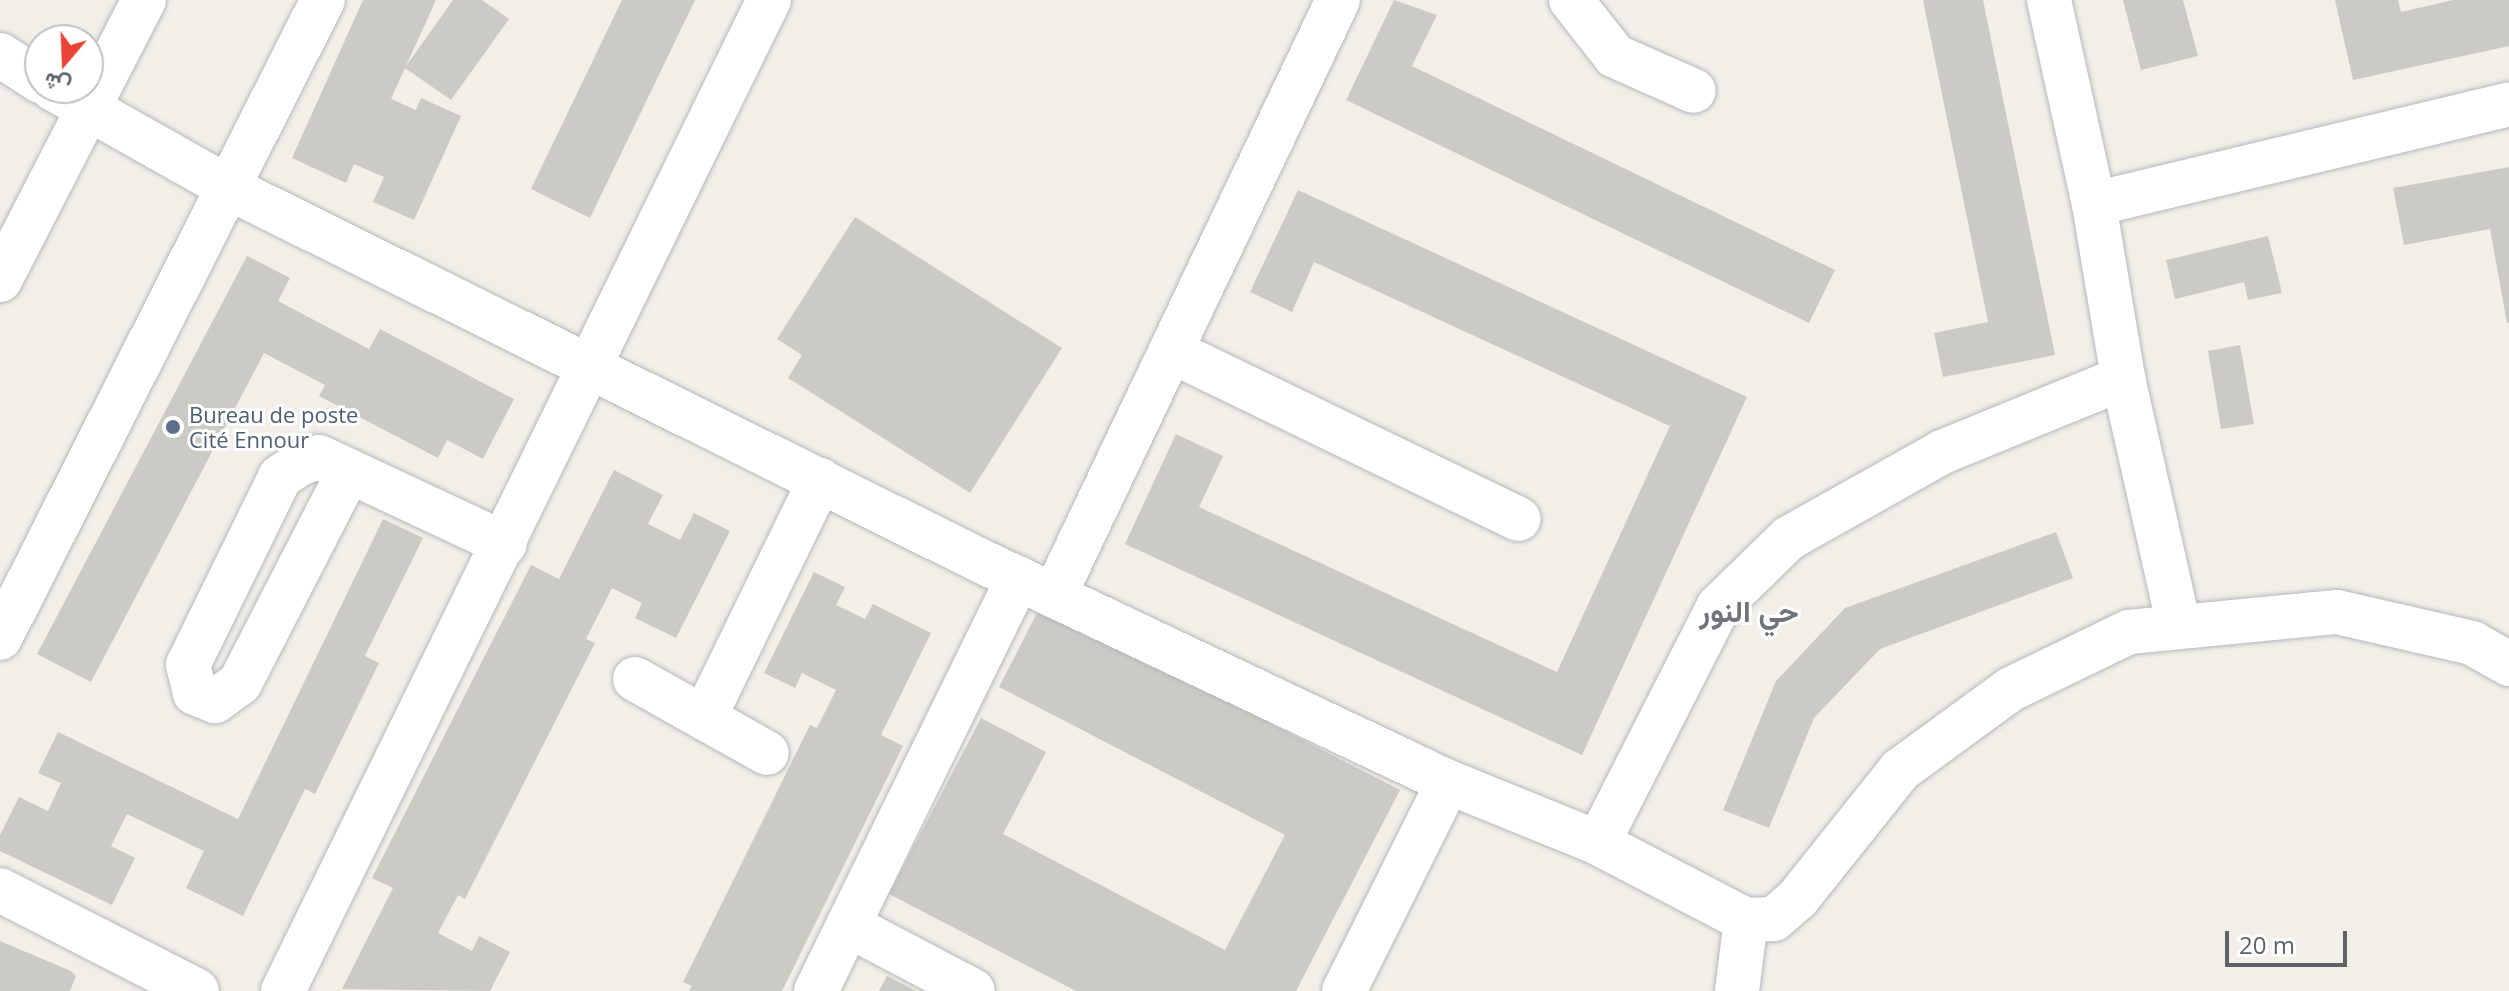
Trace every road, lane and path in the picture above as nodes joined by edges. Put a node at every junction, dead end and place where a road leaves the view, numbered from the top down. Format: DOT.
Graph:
graph roads {
  1 [pos="144,0"];
  2 [pos="323,0"];
  3 [pos="769,0"];
  4 [pos="1338,0"];
  5 [pos="1571,0"];
  6 [pos="2049,0"];
  7 [pos="0,55"];
  8 [pos="24,71"];
  9 [pos="1694,91"];
  10 [pos="77,104"];
  11 [pos="2509,104"];
  12 [pos="89,112"];
  13 [pos="231,189"];
  14 [pos="2094,204"];
  15 [pos="0,280"];
  16 [pos="1171,351"];
  17 [pos="592,366"];
  18 [pos="2123,378"];
  19 [pos="349,471"];
  20 [pos="820,480"];
  21 [pos="1519,519"];
  22 [pos="505,544"];
  23 [pos="1036,587"];
  24 [pos="2179,627"];
  25 [pos="0,638"];
  26 [pos="2509,664"];
  27 [pos="635,679"];
  28 [pos="704,718"];
  29 [pos="767,753"];
  30 [pos="1448,782"];
  31 [pos="1598,843"];
  32 [pos="0,890"];
  33 [pos="1746,920"];
  34 [pos="848,925"];
  35 [pos="197,991"];
  36 [pos="283,991"];
  37 [pos="816,991"];
  38 [pos="973,991"];
  39 [pos="1344,991"];
  40 [pos="1737,991"];
  1 -- 12 [label="street"];
  2 -- 13 [label="street"];
  3 -- 17 [label="street"];
  4 -- 16 [label="street"];
  5 -- 9 [label="street"];
  6 -- 14 [label="street"];
  7 -- 8 [label="street"];
  10 -- 12 [label="street"];
  11 -- 14 [label="street"];
  12 -- 13 [label="street"];
  12 -- 15 [label="street"];
  13 -- 17 [label="street"];
  13 -- 25 [label="street"];
  14 -- 18 [label="street"];
  16 -- 21 [label="street"];
  16 -- 23 [label="street"];
  17 -- 20 [label="street"];
  17 -- 22 [label="street"];
  18 -- 24 [label="street"];
  18 -- 31 [label="street"];
  19 -- 19 [label="street"];
  19 -- 22 [label="street"];
  20 -- 23 [label="street"];
  20 -- 28 [label="street"];
  22 -- 36 [label="street"];
  23 -- 30 [label="street"];
  23 -- 34 [label="street"];
  24 -- 26 [label="street"];
  24 -- 33 [label="street"];
  27 -- 28 [label="street"];
  28 -- 29 [label="street"];
  30 -- 31 [label="street"];
  30 -- 39 [label="street"];
  31 -- 33 [label="street"];
  32 -- 35 [label="street"];
  33 -- 40 [label="street"];
  34 -- 37 [label="street"];
  34 -- 38 [label="street"];
}
